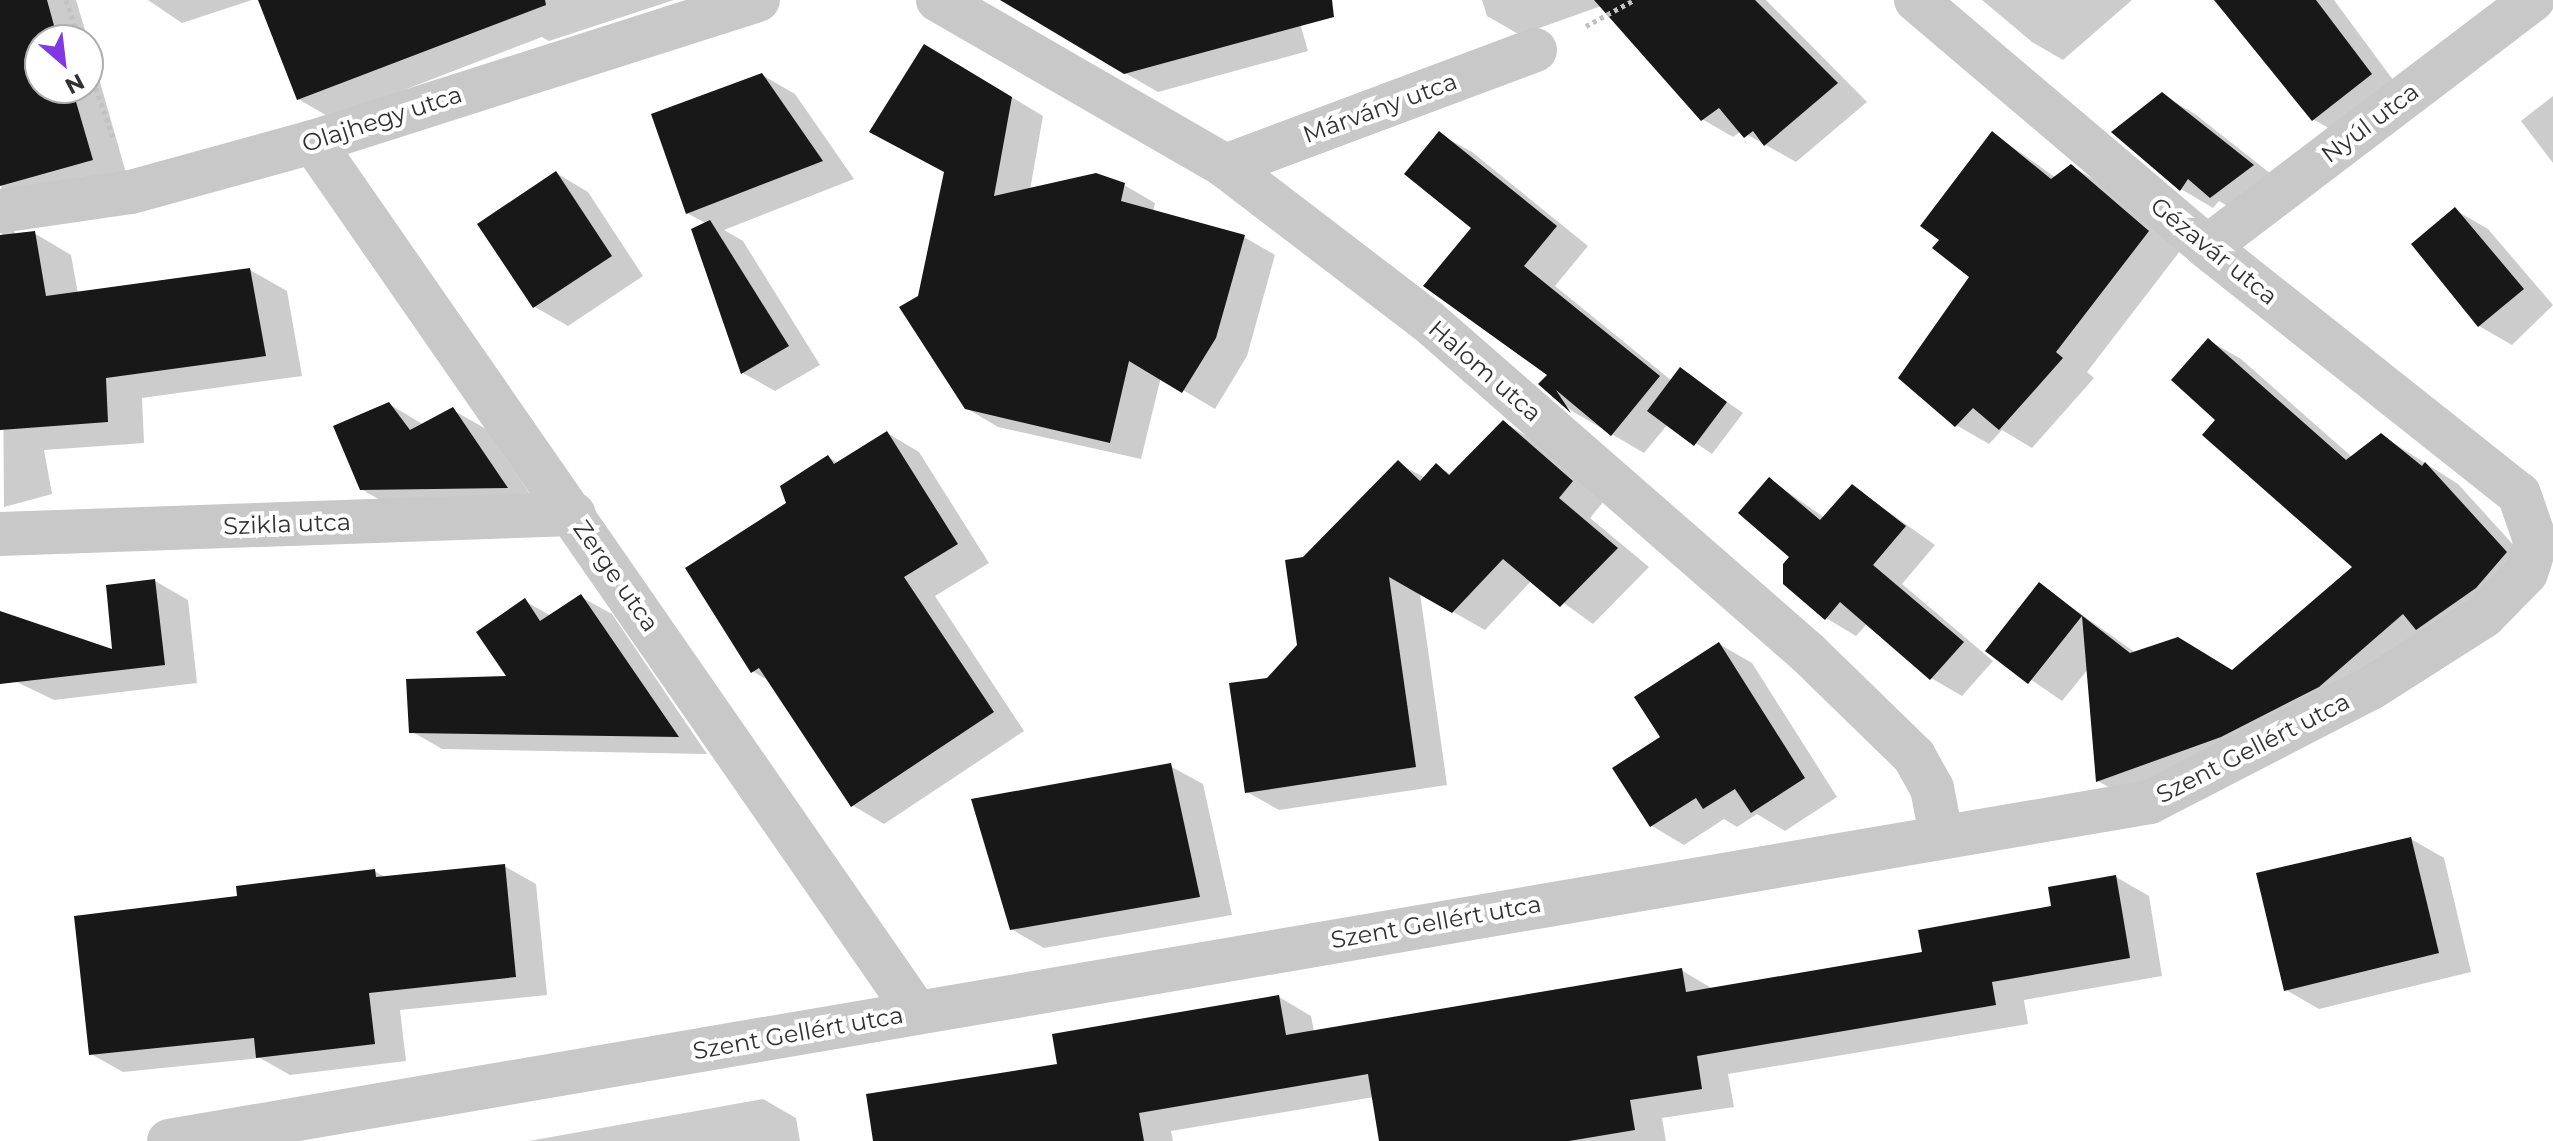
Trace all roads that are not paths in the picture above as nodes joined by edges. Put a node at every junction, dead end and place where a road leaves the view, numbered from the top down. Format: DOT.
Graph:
graph roads {
  1 [pos="758,0"];
  2 [pos="938,0"];
  3 [pos="1916,0"];
  4 [pos="2533,0"];
  5 [pos="683,11"];
  6 [pos="1535,50"];
  7 [pos="313,142"];
  8 [pos="1225,166"];
  9 [pos="0,211"];
  10 [pos="2207,247"];
  11 [pos="2536,489"];
  12 [pos="574,514"];
  13 [pos="0,534"];
  14 [pos="1941,835"];
  15 [pos="916,1012"];
  16 [pos="169,1141"];
  1 -- 5 [label="street, Olajhegy utca"];
  2 -- 8 [label="street, Halom utca"];
  3 -- 10 [label="street, Gézavár utca"];
  4 -- 10 [label="street, Nyúl utca"];
  5 -- 7 [label="street, Olajhegy utca"];
  6 -- 8 [label="street, Márvány utca"];
  7 -- 9 [label="street, Olajhegy utca"];
  7 -- 12 [label="street, Zerge utca"];
  8 -- 14 [label="street, Halom utca"];
  10 -- 11 [label="street, Gézavár utca"];
  11 -- 14 [label="street, Szent Gellért utca"];
  12 -- 13 [label="street, Szikla utca"];
  12 -- 15 [label="street, Zerge utca"];
  14 -- 15 [label="street, Szent Gellért utca"];
  15 -- 16 [label="street, Szent Gellért utca"];
}
